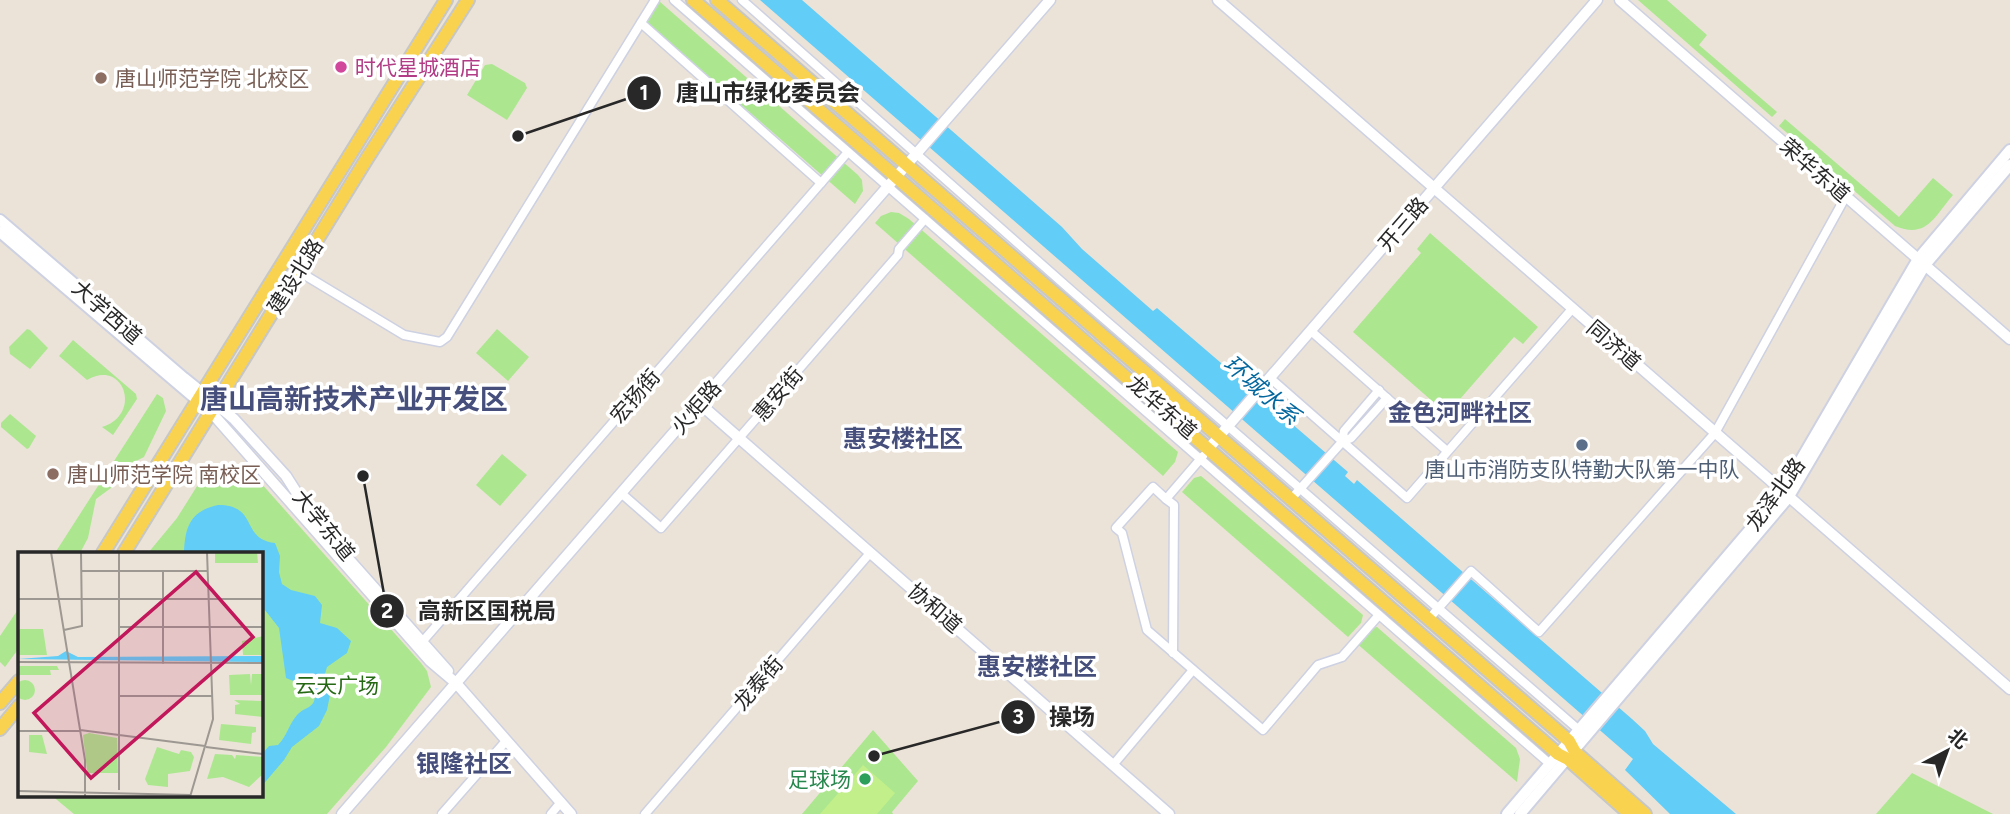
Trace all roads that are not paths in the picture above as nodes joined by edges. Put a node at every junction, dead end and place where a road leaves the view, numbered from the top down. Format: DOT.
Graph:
graph roads {
  1 [pos="446,0"];
  2 [pos="468,0"];
  3 [pos="655,0"];
  4 [pos="674,0"];
  5 [pos="693,0"];
  6 [pos="717,0"];
  7 [pos="742,0"];
  8 [pos="1050,0"];
  9 [pos="1218,0"];
  10 [pos="1597,0"];
  11 [pos="1620,0"];
  12 [pos="641,23"];
  13 [pos="920,148"];
  14 [pos="2010,150"];
  15 [pos="848,152"];
  16 [pos="2010,164"];
  17 [pos="906,165"];
  18 [pos="891,182"];
  19 [pos="821,183"];
  20 [pos="1434,188"];
  21 [pos="1846,196"];
  22 [pos="925,219"];
  23 [pos="0,220"];
  24 [pos="0,232"];
  25 [pos="1921,262"];
  26 [pos="298,271"];
  27 [pos="1572,309"];
  28 [pos="1311,331"];
  29 [pos="2010,339"];
  30 [pos="1270,379"];
  31 [pos="1379,390"];
  32 [pos="200,396"];
  33 [pos="1387,398"];
  34 [pos="699,403"];
  35 [pos="213,408"];
  36 [pos="1233,421"];
  37 [pos="1715,433"];
  38 [pos="1219,437"];
  39 [pos="739,438"];
  40 [pos="1339,445"];
  41 [pos="1447,451"];
  42 [pos="1205,453"];
  43 [pos="1301,488"];
  44 [pos="621,493"];
  45 [pos="1785,495"];
  46 [pos="1166,499"];
  47 [pos="1291,499"];
  48 [pos="104,552"];
  49 [pos="125,552"];
  50 [pos="870,553"];
  51 [pos="1442,604"];
  52 [pos="1379,615"];
  53 [pos="1428,620"];
  54 [pos="423,641"];
  55 [pos="1173,653"];
  56 [pos="1194,670"];
  57 [pos="18,682"];
  58 [pos="456,683"];
  59 [pos="2010,689"];
  60 [pos="0,703"];
  61 [pos="18,707"];
  62 [pos="1586,727"];
  63 [pos="0,729"];
  64 [pos="506,741"];
  65 [pos="1564,754"];
  66 [pos="1113,765"];
  67 [pos="561,802"];
  68 [pos="342,814"];
  69 [pos="442,814"];
  70 [pos="551,814"];
  71 [pos="571,814"];
  72 [pos="645,814"];
  73 [pos="1170,814"];
  74 [pos="1507,814"];
  75 [pos="1520,814"];
  76 [pos="1630,814"];
  77 [pos="1645,814"];
  1 -- 32 [label="main road, 建设北路"];
  2 -- 26 [label="main road, 建设北路"];
  3 -- 12 [label="street"];
  4 -- 15 [label="street"];
  5 -- 18 [label="main road, 龙华东道"];
  6 -- 17 [label="main road, 龙华东道"];
  7 -- 13 [label="street"];
  8 -- 13 [label="street, 火炬路"];
  9 -- 20 [label="street, 同济道"];
  10 -- 20 [label="street, 开三路"];
  11 -- 21 [label="street, 荣华东道"];
  12 -- 19 [label="street"];
  12 -- 26 [label="street"];
  13 -- 17 [label="street, 火炬路"];
  13 -- 36 [label="street"];
  14 -- 25 [label="main road, 龙泽北路"];
  15 -- 18 [label="street"];
  15 -- 19 [label="street, 宏扬街"];
  16 -- 25 [label="main road, 龙泽北路"];
  17 -- 18 [label="street, 火炬路"];
  17 -- 38 [label="main road, 龙华东道"];
  18 -- 22 [label="street"];
  18 -- 34 [label="street, 火炬路"];
  18 -- 42 [label="main road, 龙华东道"];
  19 -- 54 [label="street, 宏扬街"];
  20 -- 27 [label="street, 同济道"];
  20 -- 28 [label="street, 开三路"];
  21 -- 25 [label="street, 荣华东道"];
  21 -- 37 [label="street"];
  22 -- 39 [label="street, 惠安街"];
  22 -- 42 [label="street"];
  23 -- 32 [label="main road, 大学西道"];
  24 -- 32 [label="main road, 大学西道"];
  25 -- 29 [label="street, 荣华东道"];
  25 -- 45 [label="main road, 龙泽北路"];
  26 -- 35 [label="main road, 建设北路"];
  27 -- 37 [label="street, 同济道"];
  27 -- 41 [label="street"];
  28 -- 30 [label="street, 开三路"];
  28 -- 31 [label="street"];
  30 -- 36 [label="street, 开三路"];
  30 -- 40 [label="street"];
  31 -- 33 [label="street"];
  31 -- 40 [label="street"];
  32 -- 35 [label="main road, 大学西道"];
  32 -- 48 [label="main road, 建设北路"];
  33 -- 40 [label="street"];
  33 -- 41 [label="street"];
  34 -- 39 [label="street, 协和道"];
  34 -- 44 [label="street, 火炬路"];
  35 -- 49 [label="main road, 建设北路"];
  35 -- 54 [label="street, 大学东道"];
  35 -- 58 [label="street, 大学东道"];
  36 -- 38 [label="street, 开三路"];
  36 -- 43 [label="street"];
  37 -- 45 [label="street, 同济道"];
  37 -- 51 [label="street"];
  38 -- 42 [label="street, 开三路"];
  38 -- 47 [label="main road, 龙华东道"];
  39 -- 44 [label="street, 惠安街"];
  39 -- 50 [label="street, 协和道"];
  40 -- 41 [label="street"];
  40 -- 43 [label="street"];
  42 -- 46 [label="street"];
  42 -- 52 [label="street"];
  42 -- 65 [label="main road, 龙华东道"];
  43 -- 47 [label="street"];
  43 -- 51 [label="street"];
  44 -- 58 [label="street, 火炬路"];
  45 -- 59 [label="street, 同济道"];
  45 -- 62 [label="main road, 龙泽北路"];
  46 -- 55 [label="street"];
  46 -- 55 [label="street"];
  47 -- 53 [label="main road, 龙华东道"];
  50 -- 66 [label="street, 协和道"];
  50 -- 72 [label="street, 龙泰街"];
  51 -- 53 [label="street"];
  51 -- 62 [label="street"];
  52 -- 56 [label="street"];
  52 -- 65 [label="street"];
  53 -- 65 [label="main road, 龙华东道"];
  54 -- 58 [label="street, 大学东道"];
  55 -- 56 [label="street"];
  56 -- 66 [label="street"];
  57 -- 60 [label="main road"];
  58 -- 64 [label="street, 大学东道"];
  58 -- 68 [label="street, 火炬路"];
  61 -- 63 [label="main road"];
  62 -- 65 [label="main road, 龙泽北路"];
  64 -- 67 [label="street, 大学东道"];
  64 -- 69 [label="street"];
  65 -- 74 [label="main road, 龙泽北路"];
  65 -- 75 [label="main road, 龙泽北路"];
  65 -- 76 [label="main road, 龙华东道"];
  65 -- 77 [label="main road, 龙华东道"];
  66 -- 73 [label="street, 协和道"];
  67 -- 70 [label="street"];
  67 -- 71 [label="street, 大学东道"];
}
